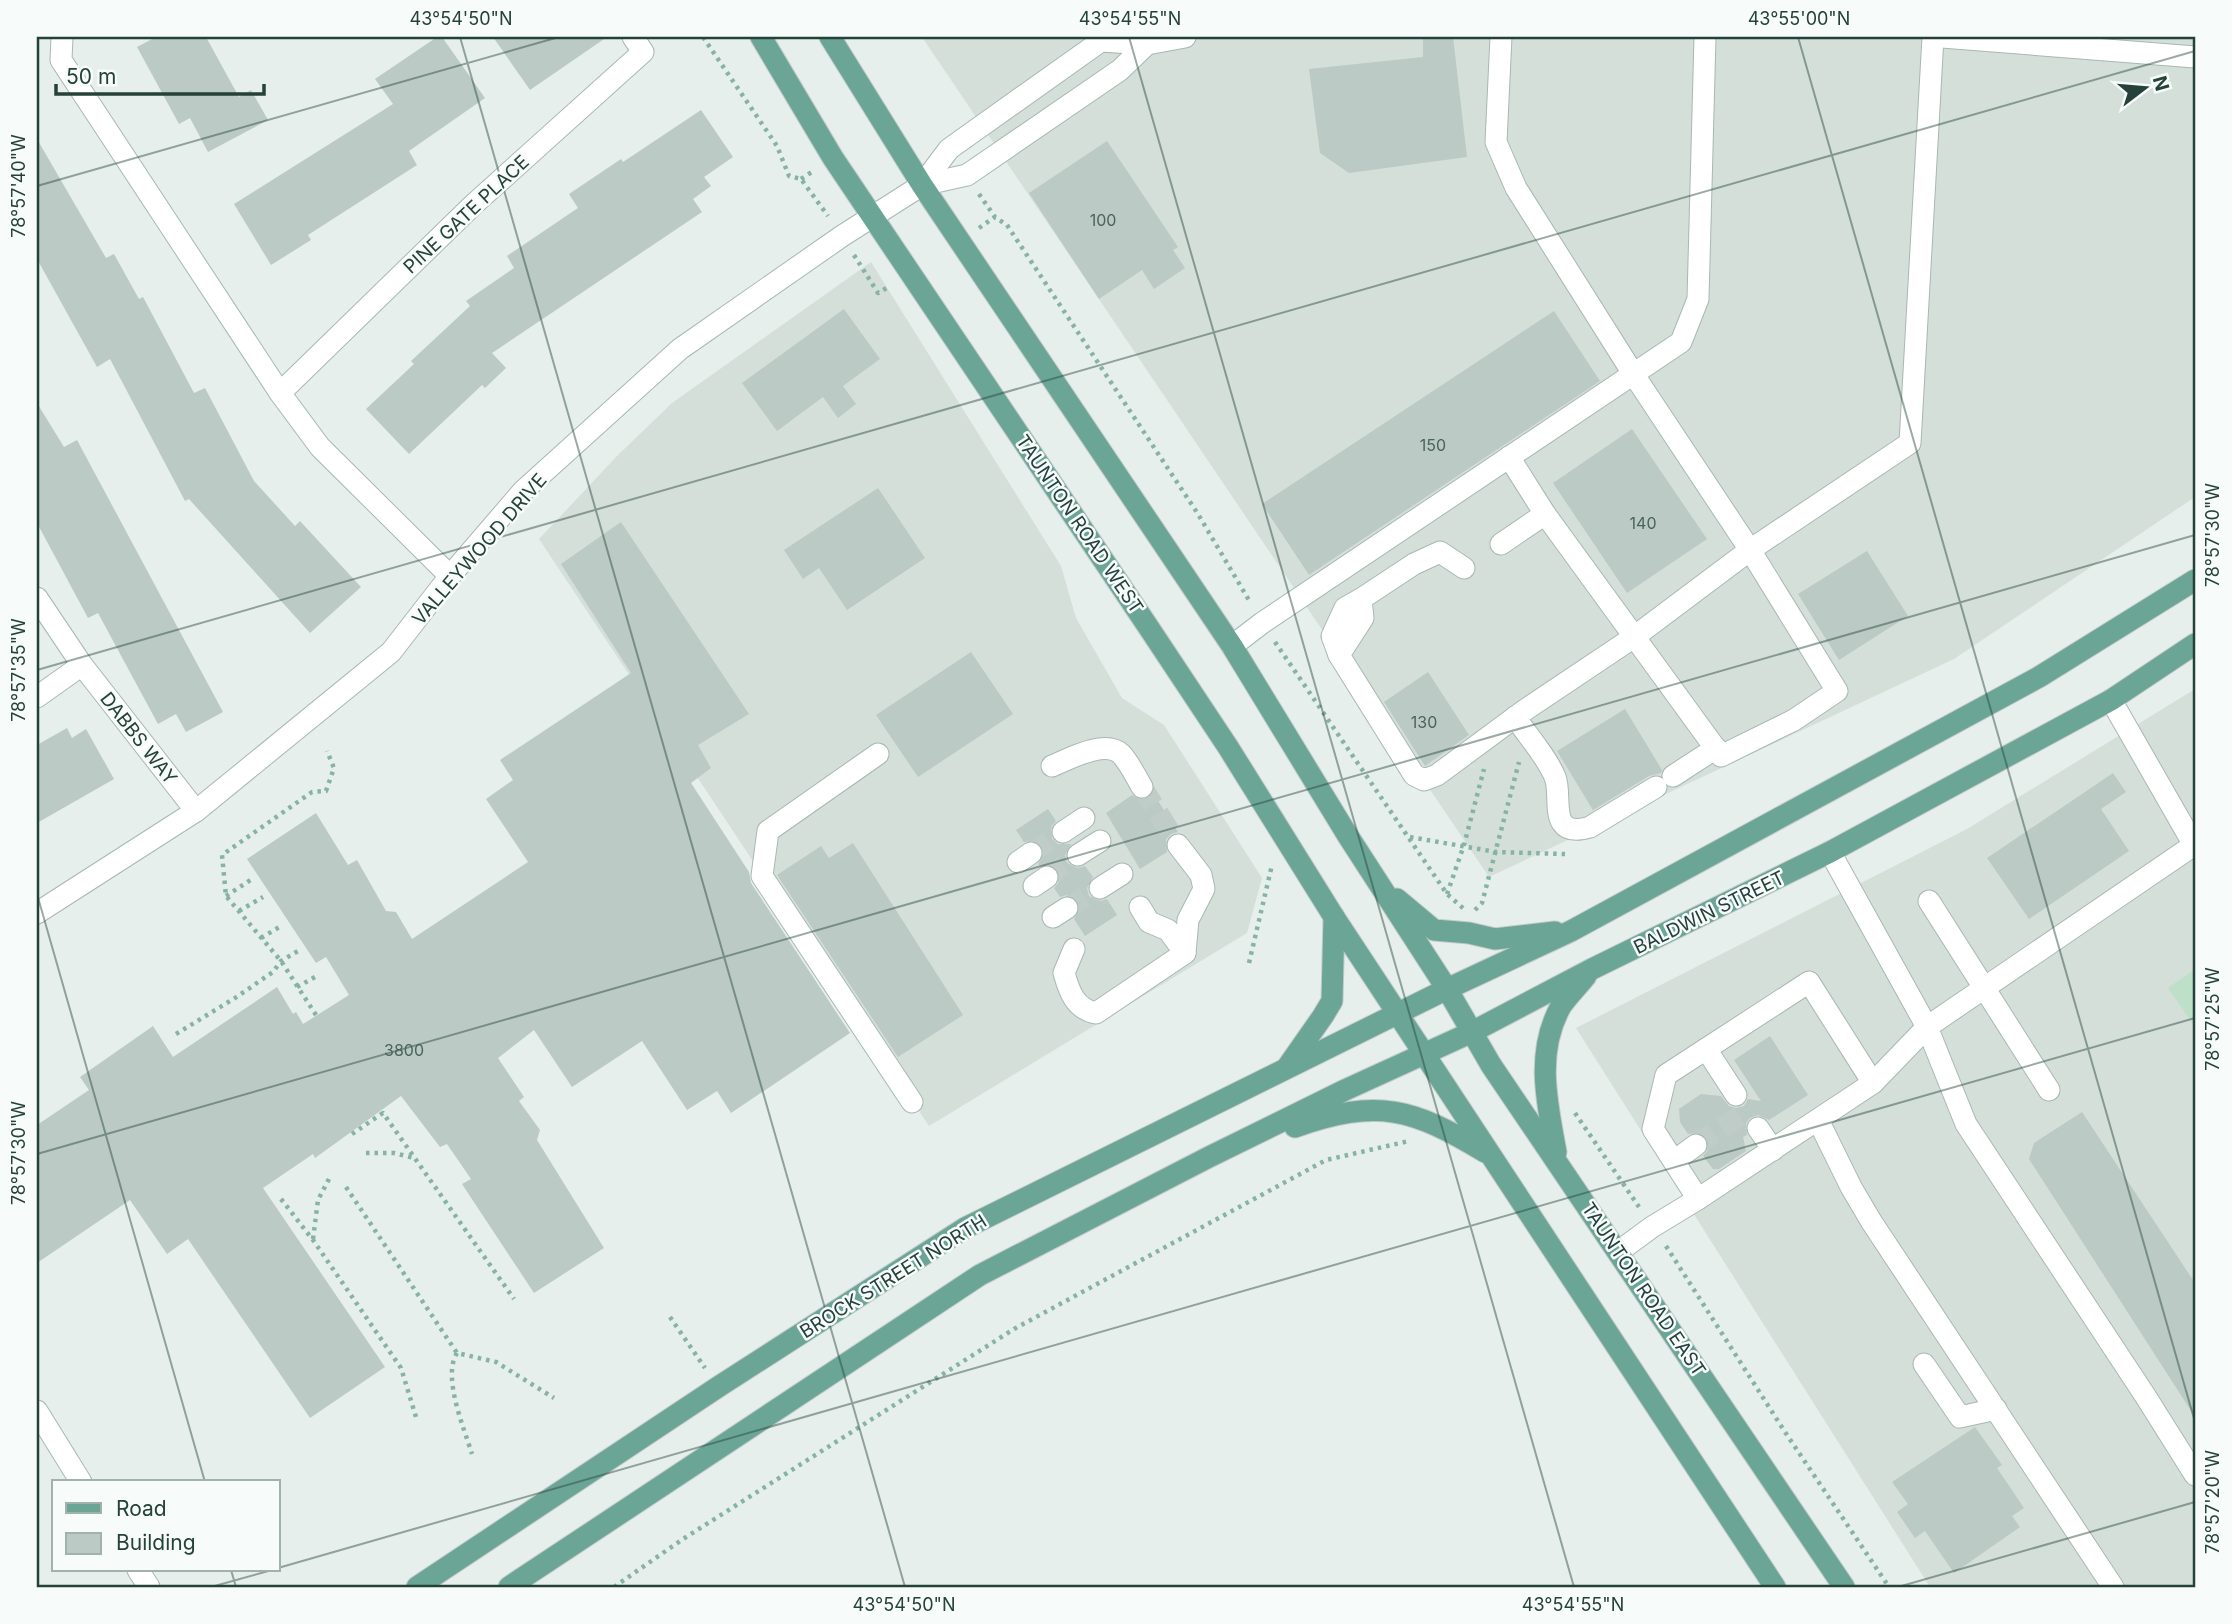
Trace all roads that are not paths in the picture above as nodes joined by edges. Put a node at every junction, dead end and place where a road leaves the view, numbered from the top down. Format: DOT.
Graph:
graph roads {
  1 [pos="62,37"];
  2 [pos="633,37"];
  3 [pos="761,37"];
  4 [pos="830,37"];
  5 [pos="1185,37"];
  6 [pos="1501,37"];
  7 [pos="1705,37"];
  8 [pos="1933,37"];
  9 [pos="1942,37"];
  10 [pos="1147,44"];
  11 [pos="2195,57"];
  12 [pos="922,185"];
  13 [pos="872,216"];
  14 [pos="1634,375"];
  15 [pos="280,393"];
  16 [pos="1509,457"];
  17 [pos="1545,514"];
  18 [pos="1501,544"];
  19 [pos="1750,550"];
  20 [pos="1464,568"];
  21 [pos="450,576"];
  22 [pos="2195,580"];
  23 [pos="38,603"];
  24 [pos="1634,637"];
  25 [pos="2195,644"];
  26 [pos="1232,646"];
  27 [pos="82,665"];
  28 [pos="37,697"];
  29 [pos="2111,700"];
  30 [pos="1516,717"];
  31 [pos="1716,748"];
  32 [pos="878,754"];
  33 [pos="1052,766"];
  34 [pos="1142,787"];
  35 [pos="195,811"];
  36 [pos="1084,818"];
  37 [pos="1063,832"];
  38 [pos="1100,841"];
  39 [pos="1178,845"];
  40 [pos="2194,845"];
  41 [pos="1830,852"];
  42 [pos="1078,855"];
  43 [pos="1122,874"];
  44 [pos="1100,888"];
  45 [pos="1384,888"];
  46 [pos="1929,901"];
  47 [pos="1140,907"];
  48 [pos="37,913"];
  49 [pos="1334,917"];
  50 [pos="1572,931"];
  51 [pos="1074,949"];
  52 [pos="1185,953"];
  53 [pos="1592,969"];
  54 [pos="1985,988"];
  55 [pos="1447,989"];
  56 [pos="1397,1014"];
  57 [pos="1927,1027"];
  58 [pos="1472,1032"];
  59 [pos="1706,1049"];
  60 [pos="1424,1055"];
  61 [pos="1285,1069"];
  62 [pos="1873,1083"];
  63 [pos="2049,1090"];
  64 [pos="1736,1096"];
  65 [pos="912,1102"];
  66 [pos="1818,1120"];
  67 [pos="1758,1128"];
  68 [pos="1696,1145"];
  69 [pos="1773,1150"];
  70 [pos="1490,1155"];
  71 [pos="1209,1157"];
  72 [pos="1558,1161"];
  73 [pos="1674,1161"];
  74 [pos="1698,1199"];
  75 [pos="1618,1252"];
  76 [pos="1924,1364"];
  77 [pos="1996,1409"];
  78 [pos="37,1411"];
  79 [pos="2195,1475"];
  80 [pos="80,1480"];
  81 [pos="139,1572"];
  82 [pos="149,1587"];
  83 [pos="417,1587"];
  84 [pos="509,1587"];
  85 [pos="1775,1587"];
  86 [pos="1844,1587"];
  87 [pos="2113,1587"];
  1 -- 15 [label="street"];
  2 -- 15 [label="street, PINE GATE PLACE"];
  3 -- 13 [label="main road, TAUNTON ROAD WEST"];
  4 -- 12 [label="main road"];
  5 -- 10 [label="street"];
  6 -- 14 [label="street"];
  7 -- 14 [label="street"];
  8 -- 19 [label="street"];
  9 -- 11 [label="street"];
  10 -- 12 [label="street"];
  10 -- 12 [label="street"];
  12 -- 13 [label="street, VALLEYWOOD DRIVE"];
  12 -- 26 [label="main road"];
  13 -- 21 [label="street, VALLEYWOOD DRIVE"];
  13 -- 49 [label="main road, TAUNTON ROAD WEST"];
  14 -- 16 [label="street"];
  14 -- 19 [label="street"];
  15 -- 21 [label="street"];
  16 -- 17 [label="street"];
  16 -- 26 [label="street"];
  17 -- 18 [label="street"];
  17 -- 24 [label="street"];
  19 -- 24 [label="street"];
  19 -- 31 [label="street"];
  20 -- 30 [label="street"];
  21 -- 35 [label="street, VALLEYWOOD DRIVE"];
  22 -- 50 [label="main road"];
  23 -- 27 [label="street, DABBS WAY"];
  24 -- 30 [label="street"];
  24 -- 31 [label="street"];
  25 -- 29 [label="main road, BALDWIN STREET"];
  26 -- 45 [label="main road"];
  27 -- 28 [label="street"];
  27 -- 35 [label="street, DABBS WAY"];
  29 -- 40 [label="street"];
  29 -- 41 [label="main road, BALDWIN STREET"];
  30 -- 31 [label="street"];
  32 -- 65 [label="street"];
  33 -- 34 [label="street"];
  35 -- 48 [label="street, VALLEYWOOD DRIVE"];
  36 -- 37 [label="street"];
  38 -- 42 [label="street"];
  39 -- 52 [label="street"];
  40 -- 54 [label="street"];
  41 -- 53 [label="main road, BALDWIN STREET"];
  41 -- 57 [label="street"];
  43 -- 44 [label="street"];
  45 -- 50 [label="main road"];
  45 -- 55 [label="main road"];
  46 -- 54 [label="street"];
  47 -- 52 [label="street"];
  49 -- 56 [label="main road, TAUNTON ROAD WEST"];
  49 -- 61 [label="main road"];
  50 -- 55 [label="main road"];
  51 -- 52 [label="street"];
  53 -- 58 [label="main road, BALDWIN STREET"];
  53 -- 72 [label="main road"];
  54 -- 57 [label="street"];
  54 -- 63 [label="street"];
  55 -- 56 [label="main road"];
  55 -- 58 [label="main road, TAUNTON ROAD EAST"];
  56 -- 60 [label="main road"];
  56 -- 61 [label="main road, BROCK STREET NORTH"];
  57 -- 62 [label="street"];
  57 -- 79 [label="street"];
  58 -- 60 [label="main road, BALDWIN STREET"];
  58 -- 72 [label="main road, TAUNTON ROAD EAST"];
  59 -- 62 [label="street"];
  59 -- 64 [label="street"];
  59 -- 73 [label="street"];
  60 -- 70 [label="main road"];
  60 -- 71 [label="main road, BALDWIN STREET"];
  61 -- 83 [label="main road, BROCK STREET NORTH"];
  62 -- 66 [label="street"];
  66 -- 69 [label="street"];
  66 -- 77 [label="street"];
  67 -- 69 [label="street"];
  68 -- 73 [label="street"];
  69 -- 74 [label="street"];
  70 -- 71 [label="main road"];
  70 -- 85 [label="main road"];
  71 -- 84 [label="main road"];
  72 -- 75 [label="main road, TAUNTON ROAD EAST"];
  73 -- 74 [label="street"];
  74 -- 75 [label="street"];
  75 -- 86 [label="main road, TAUNTON ROAD EAST"];
  76 -- 77 [label="street"];
  77 -- 87 [label="street"];
  78 -- 80 [label="street"];
  81 -- 82 [label="street"];
}
